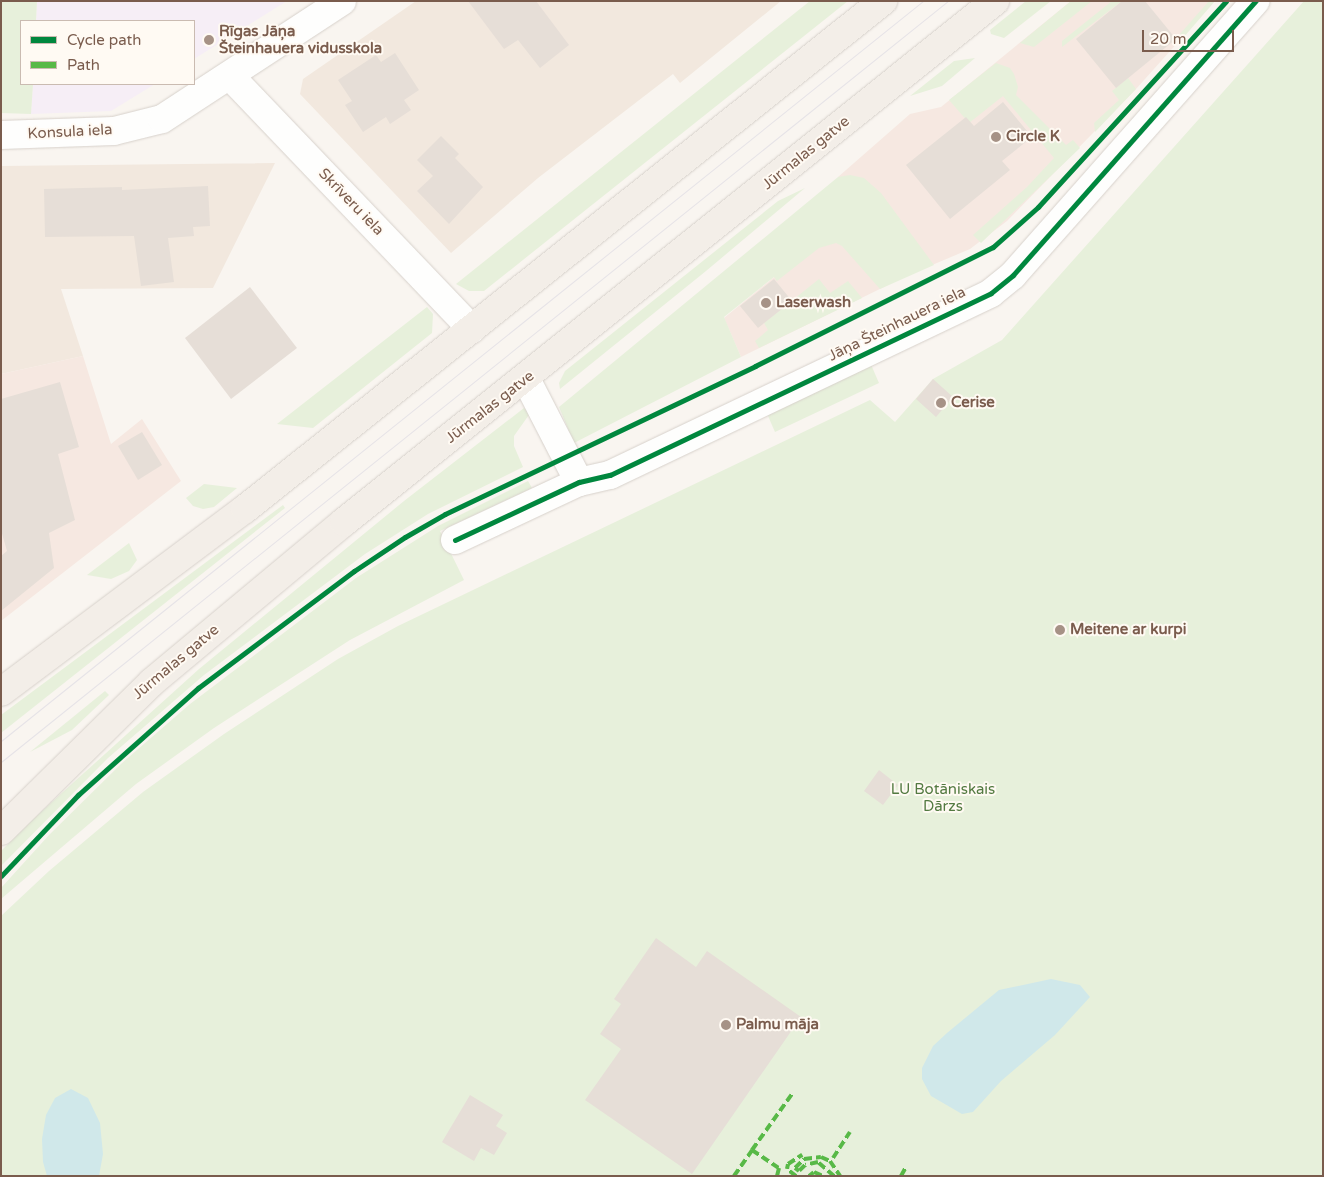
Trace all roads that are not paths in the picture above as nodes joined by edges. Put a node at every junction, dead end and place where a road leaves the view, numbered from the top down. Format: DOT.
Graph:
graph roads {
  1 [pos="342,1"];
  2 [pos="882,1"];
  3 [pos="995,1"];
  4 [pos="1255,1"];
  5 [pos="230,76"];
  6 [pos="1,136"];
  7 [pos="472,329"];
  8 [pos="526,379"];
  9 [pos="579,482"];
  10 [pos="455,540"];
  11 [pos="1,692"];
  12 [pos="1,831"];
  1 -- 5 [label="street, Konsula iela"];
  2 -- 7 [label="main road"];
  3 -- 8 [label="main road, Jūrmalas gatve"];
  4 -- 9 [label="street, Jāņa Šteinhauera iela"];
  5 -- 6 [label="street, Konsula iela"];
  5 -- 7 [label="street, Skrīveru iela"];
  7 -- 11 [label="main road"];
  8 -- 9 [label="street"];
  8 -- 12 [label="main road, Jūrmalas gatve"];
  9 -- 10 [label="street, Jāņa Šteinhauera iela"];
}
